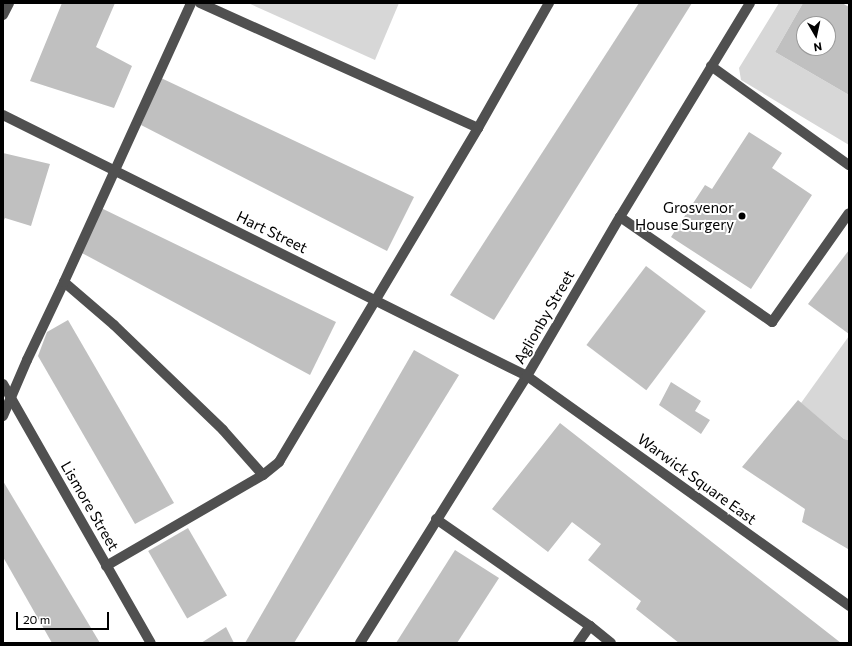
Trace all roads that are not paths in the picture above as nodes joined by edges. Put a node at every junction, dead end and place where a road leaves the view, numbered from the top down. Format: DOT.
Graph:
graph roads {
  1 [pos="9,3"];
  2 [pos="191,3"];
  3 [pos="200,3"];
  4 [pos="549,3"];
  5 [pos="750,3"];
  6 [pos="3,15"];
  7 [pos="711,66"];
  8 [pos="3,115"];
  9 [pos="478,128"];
  10 [pos="849,165"];
  11 [pos="114,172"];
  12 [pos="849,213"];
  13 [pos="620,217"];
  14 [pos="64,282"];
  15 [pos="377,300"];
  16 [pos="528,376"];
  17 [pos="3,384"];
  18 [pos="11,397"];
  19 [pos="3,416"];
  20 [pos="263,475"];
  21 [pos="436,519"];
  22 [pos="106,566"];
  23 [pos="849,606"];
  24 [pos="590,626"];
  25 [pos="151,643"];
  26 [pos="360,643"];
  27 [pos="578,643"];
  28 [pos="611,643"];
  1 -- 6 [label="street"];
  2 -- 11 [label="street"];
  3 -- 9 [label="street"];
  4 -- 9 [label="street"];
  5 -- 7 [label="street, Aglionby Street"];
  7 -- 10 [label="street"];
  7 -- 13 [label="street, Aglionby Street"];
  8 -- 11 [label="street, Hart Street"];
  9 -- 15 [label="street"];
  11 -- 14 [label="street"];
  11 -- 15 [label="street, Hart Street"];
  12 -- 13 [label="street"];
  13 -- 16 [label="street, Aglionby Street"];
  14 -- 18 [label="street"];
  14 -- 20 [label="street"];
  15 -- 16 [label="street, Hart Street"];
  15 -- 20 [label="street"];
  16 -- 21 [label="street, Aglionby Street"];
  16 -- 23 [label="street, Warwick Square East"];
  17 -- 18 [label="street, Lismore Street"];
  18 -- 19 [label="street"];
  18 -- 22 [label="street, Lismore Street"];
  20 -- 22 [label="street"];
  21 -- 24 [label="street"];
  21 -- 26 [label="street, Aglionby Street"];
  22 -- 25 [label="street, Lismore Street"];
  24 -- 27 [label="street"];
  24 -- 28 [label="street"];
}
